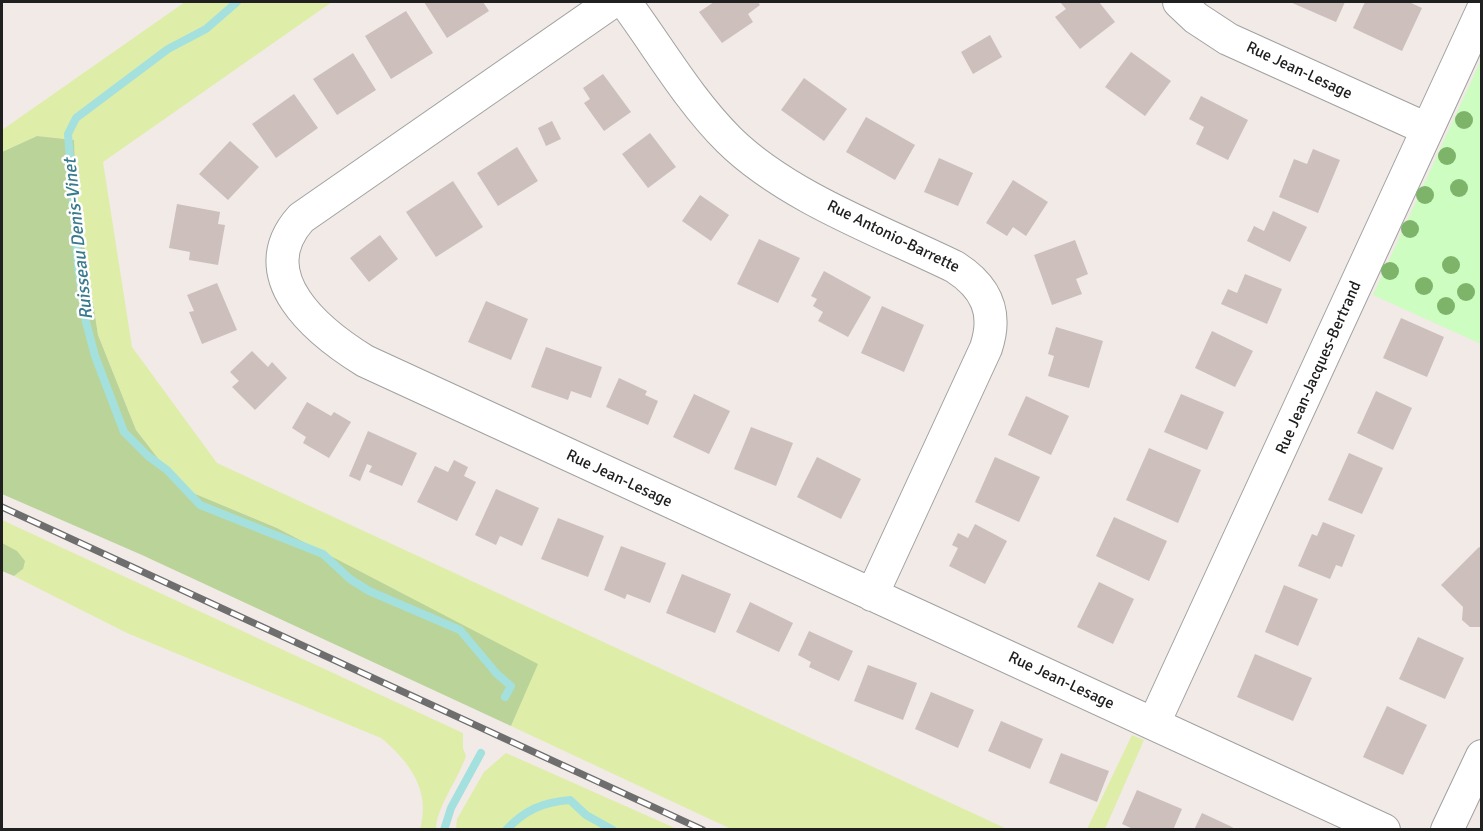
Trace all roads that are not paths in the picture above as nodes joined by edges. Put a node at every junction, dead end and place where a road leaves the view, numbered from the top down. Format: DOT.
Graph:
graph roads {
  1 [pos="612,2"];
  2 [pos="625,2"];
  3 [pos="1179,2"];
  4 [pos="1482,11"];
  5 [pos="1427,129"];
  6 [pos="872,594"];
  7 [pos="1154,723"];
  8 [pos="1482,756"];
  9 [pos="1384,830"];
  10 [pos="1447,830"];
  1 -- 6 [label="street, Rue Jean-Lesage"];
  2 -- 6 [label="street, Rue Antonio-Barrette"];
  3 -- 5 [label="street, Rue Jean-Lesage"];
  4 -- 5 [label="street, Rue Jean-Jacques-Bertrand"];
  5 -- 7 [label="street, Rue Jean-Jacques-Bertrand"];
  6 -- 7 [label="street, Rue Jean-Lesage"];
  7 -- 9 [label="street, Rue Jean-Lesage"];
  8 -- 10 [label="street"];
}
